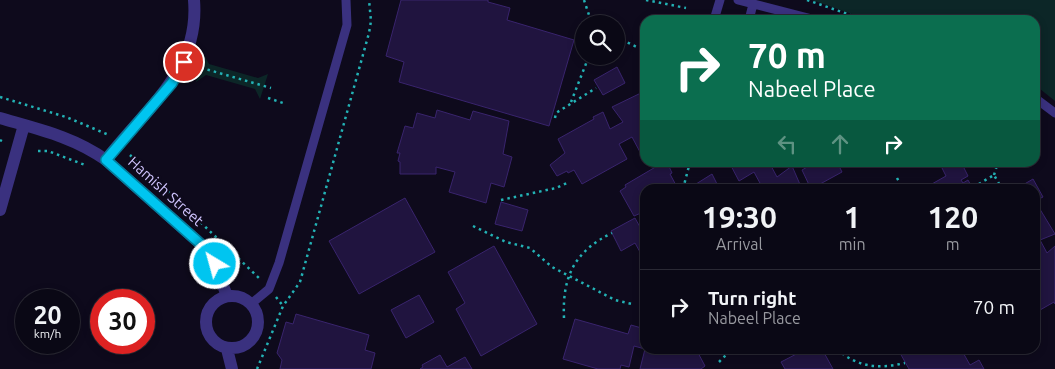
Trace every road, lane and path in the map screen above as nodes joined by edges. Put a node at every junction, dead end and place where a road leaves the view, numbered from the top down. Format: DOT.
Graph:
graph roads {
  1 [pos="194,0"];
  2 [pos="346,0"];
  3 [pos="369,0"];
  4 [pos="584,0"];
  5 [pos="646,0"];
  6 [pos="720,0"];
  7 [pos="738,0"];
  8 [pos="808,0"];
  9 [pos="753,4"];
  10 [pos="686,8"];
  11 [pos="589,15"];
  12 [pos="716,15"];
  13 [pos="750,15"];
  14 [pos="796,15"];
  15 [pos="851,15"];
  16 [pos="625,41"];
  17 [pos="640,49"];
  18 [pos="585,65"];
  19 [pos="197,66"];
  20 [pos="270,88"];
  21 [pos="596,88"];
  22 [pos="0,97"];
  23 [pos="268,98"];
  24 [pos="1040,102"];
  25 [pos="283,103"];
  26 [pos="570,104"];
  27 [pos="1055,113"];
  28 [pos="0,118"];
  29 [pos="555,118"];
  30 [pos="24,125"];
  31 [pos="110,136"];
  32 [pos="130,154"];
  33 [pos="106,160"];
  34 [pos="689,167"];
  35 [pos="996,167"];
  36 [pos="994,175"];
  37 [pos="898,178"];
  38 [pos="569,182"];
  39 [pos="684,184"];
  40 [pos="901,184"];
  41 [pos="979,184"];
  42 [pos="999,184"];
  43 [pos="501,200"];
  44 [pos="0,210"];
  45 [pos="473,226"];
  46 [pos="612,233"];
  47 [pos="570,275"];
  48 [pos="260,279"];
  49 [pos="227,296"];
  50 [pos="276,298"];
  51 [pos="251,304"];
  52 [pos="632,304"];
  53 [pos="283,306"];
  54 [pos="564,318"];
  55 [pos="227,349"];
  56 [pos="727,354"];
  57 [pos="844,354"];
  58 [pos="719,362"];
  59 [pos="905,363"];
  60 [pos="232,369"];
  61 [pos="257,369"];
  1 -- 33 [label="street"];
  2 -- 51 [label="lane"];
  3 -- 53 [label="path"];
  4 -- 11 [label="path"];
  5 -- 10 [label="path"];
  6 -- 12 [label="lane"];
  7 -- 9 [label="lane"];
  8 -- 15 [label="path"];
  9 -- 13 [label="lane"];
  9 -- 14 [label="lane"];
  16 -- 17 [label="path"];
  18 -- 26 [label="path"];
  19 -- 20 [label="path"];
  21 -- 26 [label="path"];
  22 -- 31 [label="path"];
  23 -- 25 [label="path"];
  24 -- 27 [label="lane"];
  26 -- 29 [label="path"];
  28 -- 30 [label="street, Hamish Street"];
  30 -- 33 [label="street, Hamish Street"];
  30 -- 44 [label="street"];
  32 -- 48 [label="path"];
  33 -- 49 [label="street, Hamish Street"];
  34 -- 39 [label="path"];
  35 -- 36 [label="path"];
  36 -- 41 [label="path"];
  36 -- 42 [label="path"];
  37 -- 40 [label="path"];
  38 -- 43 [label="path"];
  45 -- 47 [label="path"];
  46 -- 47 [label="path"];
  47 -- 52 [label="path"];
  47 -- 54 [label="path"];
  49 -- 51 [label="street"];
  49 -- 55 [label="street"];
  50 -- 53 [label="path"];
  51 -- 55 [label="street"];
  53 -- 61 [label="path"];
  55 -- 60 [label="street"];
  56 -- 58 [label="path"];
  57 -- 59 [label="path"];
}
